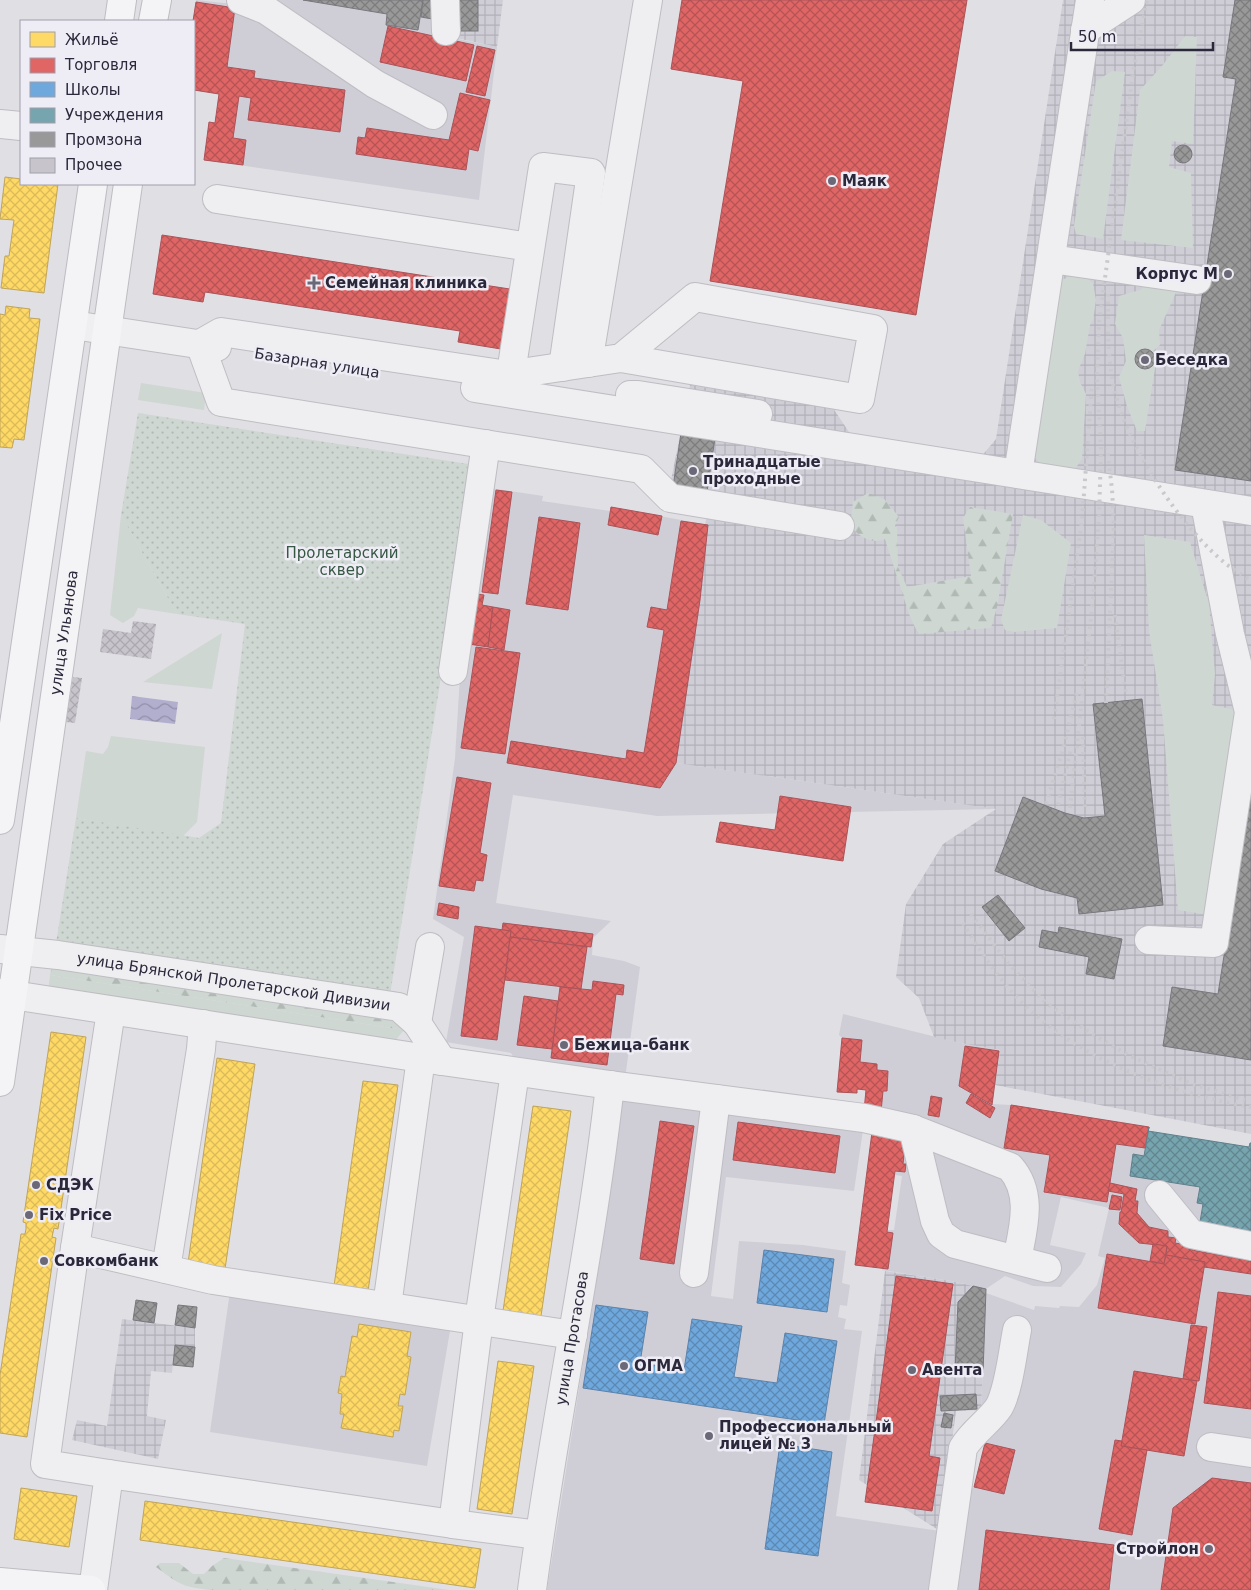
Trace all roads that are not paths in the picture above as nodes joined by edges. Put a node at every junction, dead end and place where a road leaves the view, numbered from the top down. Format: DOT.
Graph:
graph roads {
  1 [pos="122,0"];
  2 [pos="157,0"];
  3 [pos="242,0"];
  4 [pos="445,0"];
  5 [pos="648,0"];
  6 [pos="1090,0"];
  7 [pos="1131,0"];
  8 [pos="119,20"];
  9 [pos="153,20"];
  10 [pos="1086,30"];
  11 [pos="446,31"];
  12 [pos="433,115"];
  13 [pos="0,124"];
  14 [pos="20,126"];
  15 [pos="93,185"];
  16 [pos="128,185"];
  17 [pos="217,199"];
  18 [pos="530,247"];
  19 [pos="1051,259"];
  20 [pos="1197,280"];
  21 [pos="72,325"];
  22 [pos="108,331"];
  23 [pos="200,344"];
  24 [pos="622,358"];
  25 [pos="576,365"];
  26 [pos="509,384"];
  27 [pos="808,441"];
  28 [pos="486,444"];
  29 [pos="1018,474"];
  30 [pos="1206,504"];
  31 [pos="1251,512"];
  32 [pos="840,526"];
  33 [pos="453,671"];
  34 [pos="0,820"];
  35 [pos="1149,940"];
  36 [pos="430,947"];
  37 [pos="9,950"];
  38 [pos="6,994"];
  39 [pos="111,1011"];
  40 [pos="408,1015"];
  41 [pos="202,1024"];
  42 [pos="431,1060"];
  43 [pos="515,1072"];
  44 [pos="0,1082"];
  45 [pos="610,1085"];
  46 [pos="716,1099"];
  47 [pos="913,1129"];
  48 [pos="1159,1195"];
  49 [pos="1251,1246"];
  50 [pos="75,1248"];
  51 [pos="1017,1260"];
  52 [pos="1047,1268"];
  53 [pos="166,1269"];
  54 [pos="694,1273"];
  55 [pos="387,1306"];
  56 [pos="479,1320"];
  57 [pos="1017,1330"];
  58 [pos="573,1335"];
  59 [pos="1211,1446"];
  60 [pos="1251,1453"];
  61 [pos="109,1474"];
  62 [pos="453,1524"];
  63 [pos="539,1535"];
  64 [pos="0,1582"];
  65 [pos="92,1590"];
  66 [pos="532,1590"];
  67 [pos="943,1590"];
  1 -- 8 [label="main road"];
  2 -- 9 [label="main road"];
  3 -- 12 [label="street"];
  4 -- 11 [label="street"];
  5 -- 25 [label="street"];
  6 -- 10 [label="street"];
  7 -- 10 [label="street"];
  10 -- 19 [label="street"];
  13 -- 14 [label="street"];
  15 -- 21 [label="main road"];
  16 -- 22 [label="main road, улица Ульянова"];
  17 -- 18 [label="street"];
  18 -- 25 [label="street"];
  18 -- 26 [label="street"];
  19 -- 20 [label="street"];
  19 -- 29 [label="street"];
  21 -- 22 [label="street, Базарная улица"];
  21 -- 34 [label="main road"];
  22 -- 23 [label="street, Базарная улица"];
  22 -- 37 [label="main road, улица Ульянова"];
  23 -- 26 [label="street, Базарная улица"];
  23 -- 28 [label="street"];
  24 -- 24 [label="street"];
  24 -- 25 [label="street"];
  25 -- 26 [label="street"];
  26 -- 27 [label="street, Базарная улица"];
  26 -- 27 [label="street"];
  27 -- 29 [label="street, Базарная улица"];
  28 -- 32 [label="street"];
  28 -- 33 [label="street"];
  29 -- 30 [label="street, Базарная улица"];
  30 -- 31 [label="street, Базарная улица"];
  30 -- 35 [label="street"];
  36 -- 40 [label="street"];
  37 -- 38 [label="main road, улица Ульянова"];
  37 -- 40 [label="street, улица Брянской Пролетарской Дивизии"];
  38 -- 39 [label="street"];
  38 -- 44 [label="main road, улица Ульянова"];
  39 -- 41 [label="street"];
  39 -- 50 [label="street"];
  40 -- 42 [label="street"];
  41 -- 42 [label="street"];
  41 -- 53 [label="street"];
  42 -- 43 [label="street"];
  42 -- 55 [label="street"];
  43 -- 45 [label="street"];
  43 -- 56 [label="street"];
  45 -- 46 [label="street"];
  45 -- 58 [label="street, улица Протасова"];
  46 -- 47 [label="street"];
  46 -- 54 [label="street"];
  47 -- 51 [label="street"];
  47 -- 51 [label="street"];
  48 -- 49 [label="street"];
  50 -- 53 [label="street"];
  50 -- 61 [label="street"];
  51 -- 52 [label="street"];
  53 -- 55 [label="street"];
  55 -- 56 [label="street"];
  56 -- 58 [label="street"];
  56 -- 62 [label="street"];
  57 -- 67 [label="street"];
  58 -- 63 [label="street, улица Протасова"];
  59 -- 60 [label="street"];
  61 -- 62 [label="street"];
  61 -- 65 [label="street"];
  62 -- 63 [label="street"];
  63 -- 66 [label="street, улица Протасова"];
  64 -- 65 [label="main road"];
}
